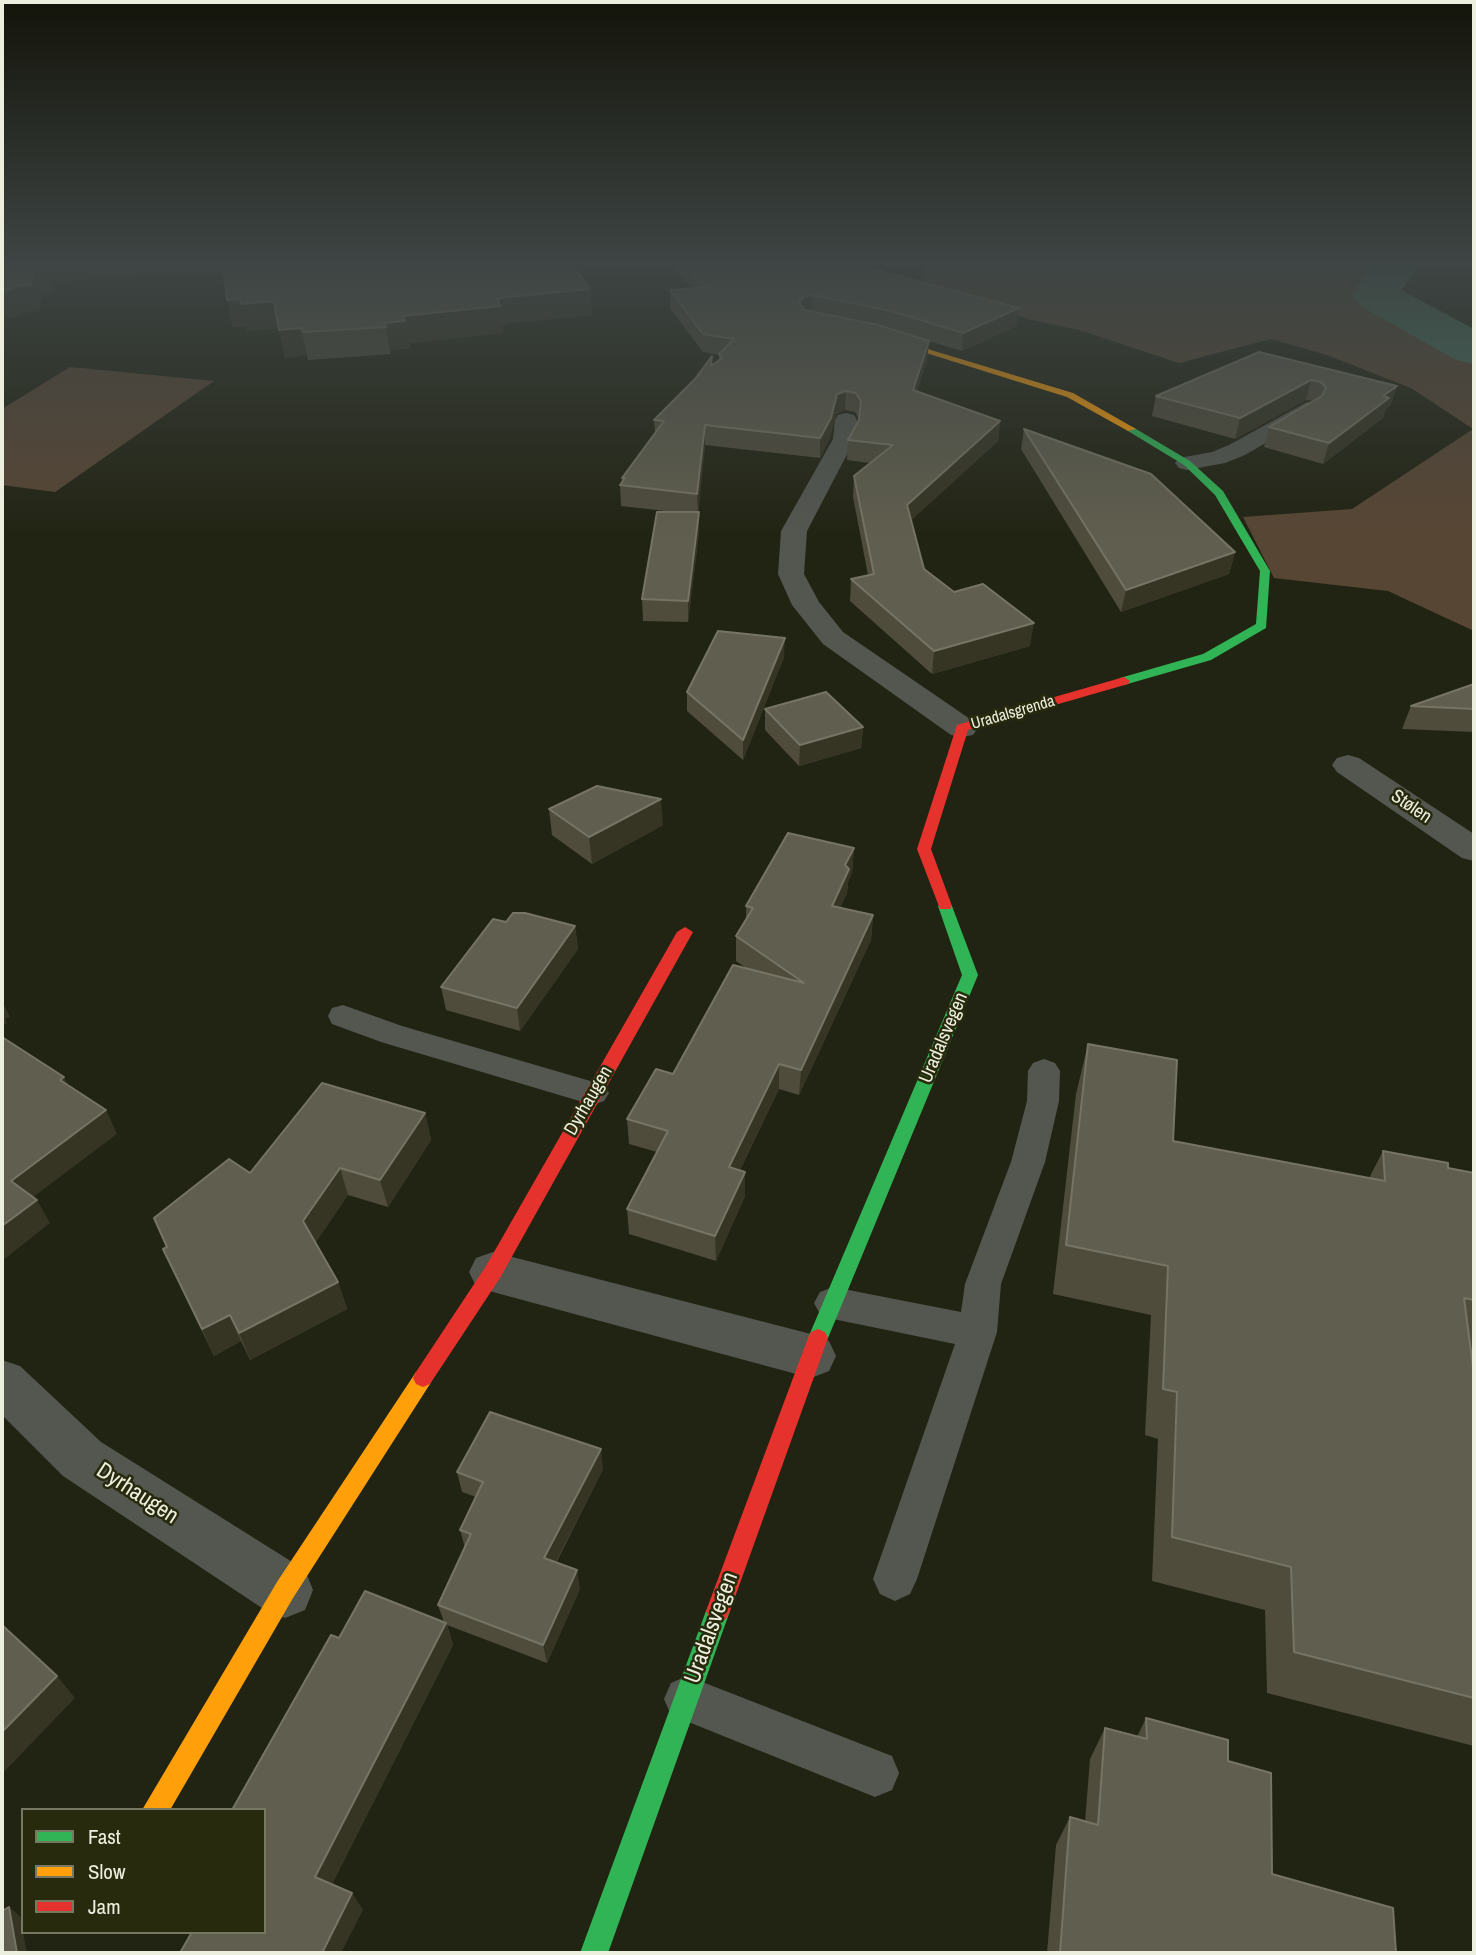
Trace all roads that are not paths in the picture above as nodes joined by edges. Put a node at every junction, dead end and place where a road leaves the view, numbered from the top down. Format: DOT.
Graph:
graph roads {
  1 [pos="945,355"];
  2 [pos="1307,409"];
  3 [pos="846,420"];
  4 [pos="1187,463"];
  5 [pos="962,728"];
  6 [pos="1348,765"];
  7 [pos="1474,850"];
  8 [pos="685,932"];
  9 [pos="343,1016"];
  10 [pos="1044,1071"];
  11 [pos="593,1093"];
  12 [pos="493,1272"];
  13 [pos="833,1303"];
  14 [pos="978,1332"];
  15 [pos="811,1356"];
  16 [pos="2,1382"];
  17 [pos="895,1580"];
  18 [pos="285,1590"];
  19 [pos="687,1699"];
  20 [pos="875,1773"];
  21 [pos="156,1808"];
  22 [pos="594,1953"];
  1 -- 4 [label="street, Uradalsgrenda"];
  2 -- 4 [label="street"];
  3 -- 5 [label="street, Uradalsgrenda"];
  4 -- 5 [label="street, Uradalsgrenda"];
  5 -- 13 [label="street, Uradalsvegen"];
  6 -- 7 [label="street, Stølen"];
  8 -- 11 [label="street, Dyrhaugen"];
  9 -- 11 [label="lane"];
  10 -- 14 [label="lane"];
  11 -- 12 [label="street, Dyrhaugen"];
  12 -- 15 [label="street"];
  12 -- 18 [label="street, Dyrhaugen"];
  13 -- 14 [label="lane"];
  13 -- 15 [label="street, Uradalsvegen"];
  14 -- 17 [label="lane"];
  15 -- 19 [label="street, Uradalsvegen"];
  16 -- 18 [label="street, Dyrhaugen"];
  18 -- 21 [label="street, Dyrhaugen"];
  19 -- 20 [label="lane"];
  19 -- 22 [label="street, Uradalsvegen"];
}
